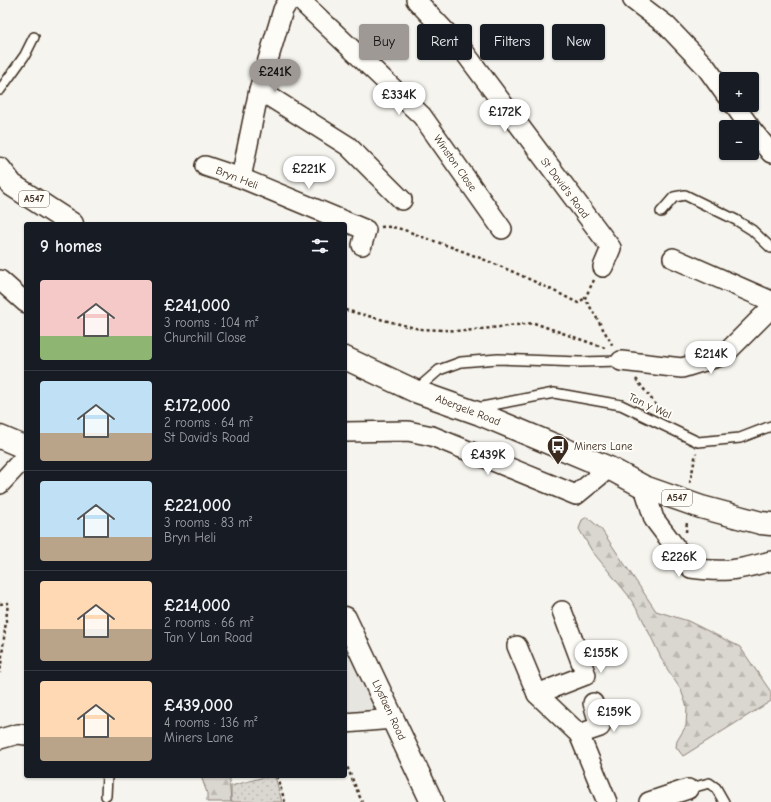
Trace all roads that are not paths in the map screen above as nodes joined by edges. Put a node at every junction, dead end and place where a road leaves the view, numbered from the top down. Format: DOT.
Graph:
graph roads {
  1 [pos="289,0"];
  2 [pos="300,0"];
  3 [pos="416,0"];
  4 [pos="633,0"];
  5 [pos="34,37"];
  6 [pos="719,85"];
  7 [pos="0,90"];
  8 [pos="259,90"];
  9 [pos="759,138"];
  10 [pos="771,153"];
  11 [pos="205,166"];
  12 [pos="0,169"];
  13 [pos="241,178"];
  14 [pos="402,200"];
  15 [pos="662,212"];
  16 [pos="69,222"];
  17 [pos="333,222"];
  18 [pos="347,229"];
  19 [pos="502,229"];
  20 [pos="364,237"];
  21 [pos="771,248"];
  22 [pos="673,258"];
  23 [pos="604,267"];
  24 [pos="0,280"];
  25 [pos="24,301"];
  26 [pos="771,301"];
  27 [pos="771,308"];
  28 [pos="619,357"];
  29 [pos="347,359"];
  30 [pos="415,391"];
  31 [pos="468,410"];
  32 [pos="771,426"];
  33 [pos="347,432"];
  34 [pos="0,437"];
  35 [pos="24,447"];
  36 [pos="24,458"];
  37 [pos="609,468"];
  38 [pos="0,484"];
  39 [pos="644,487"];
  40 [pos="771,524"];
  41 [pos="771,561"];
  42 [pos="562,611"];
  43 [pos="347,622"];
  44 [pos="516,646"];
  45 [pos="537,694"];
  46 [pos="593,703"];
  47 [pos="393,719"];
  48 [pos="347,723"];
  49 [pos="579,734"];
  50 [pos="24,735"];
  51 [pos="0,739"];
  52 [pos="108,778"];
  53 [pos="688,789"];
  54 [pos="106,796"];
  55 [pos="432,802"];
  56 [pos="607,802"];
  57 [pos="649,802"];
  58 [pos="724,802"];
  1 -- 8 [label="street"];
  2 -- 19 [label="street, Winston Close"];
  3 -- 23 [label="street, St David's Road"];
  4 -- 6 [label="street"];
  5 -- 7 [label="lane"];
  8 -- 13 [label="street"];
  8 -- 14 [label="street"];
  9 -- 10 [label="street"];
  11 -- 13 [label="street, Bryn Heli"];
  12 -- 16 [label="main road, A547"];
  13 -- 17 [label="street, Bryn Heli"];
  15 -- 21 [label="lane"];
  18 -- 20 [label="street, Bryn Heli"];
  22 -- 26 [label="street"];
  24 -- 25 [label="street"];
  27 -- 28 [label="street"];
  28 -- 30 [label="lane"];
  29 -- 30 [label="main road, Abergele Road / A547"];
  30 -- 31 [label="main road, Abergele Road / A547"];
  31 -- 32 [label="lane, Tan y Wal"];
  31 -- 37 [label="main road, Abergele Road / A547"];
  33 -- 37 [label="street"];
  34 -- 35 [label="main road"];
  36 -- 38 [label="street"];
  37 -- 39 [label="main road, Abergele Road / A547"];
  39 -- 40 [label="main road, Abergele Road / A547"];
  39 -- 41 [label="street"];
  42 -- 45 [label="street"];
  43 -- 47 [label="main road, Llysfaen Road"];
  44 -- 45 [label="street"];
  45 -- 49 [label="street"];
  46 -- 49 [label="street"];
  47 -- 48 [label="street"];
  47 -- 55 [label="main road, Llysfaen Road"];
  49 -- 56 [label="street"];
  50 -- 51 [label="street"];
  52 -- 54 [label="lane"];
  53 -- 57 [label="street"];
  53 -- 58 [label="lane"];
}
